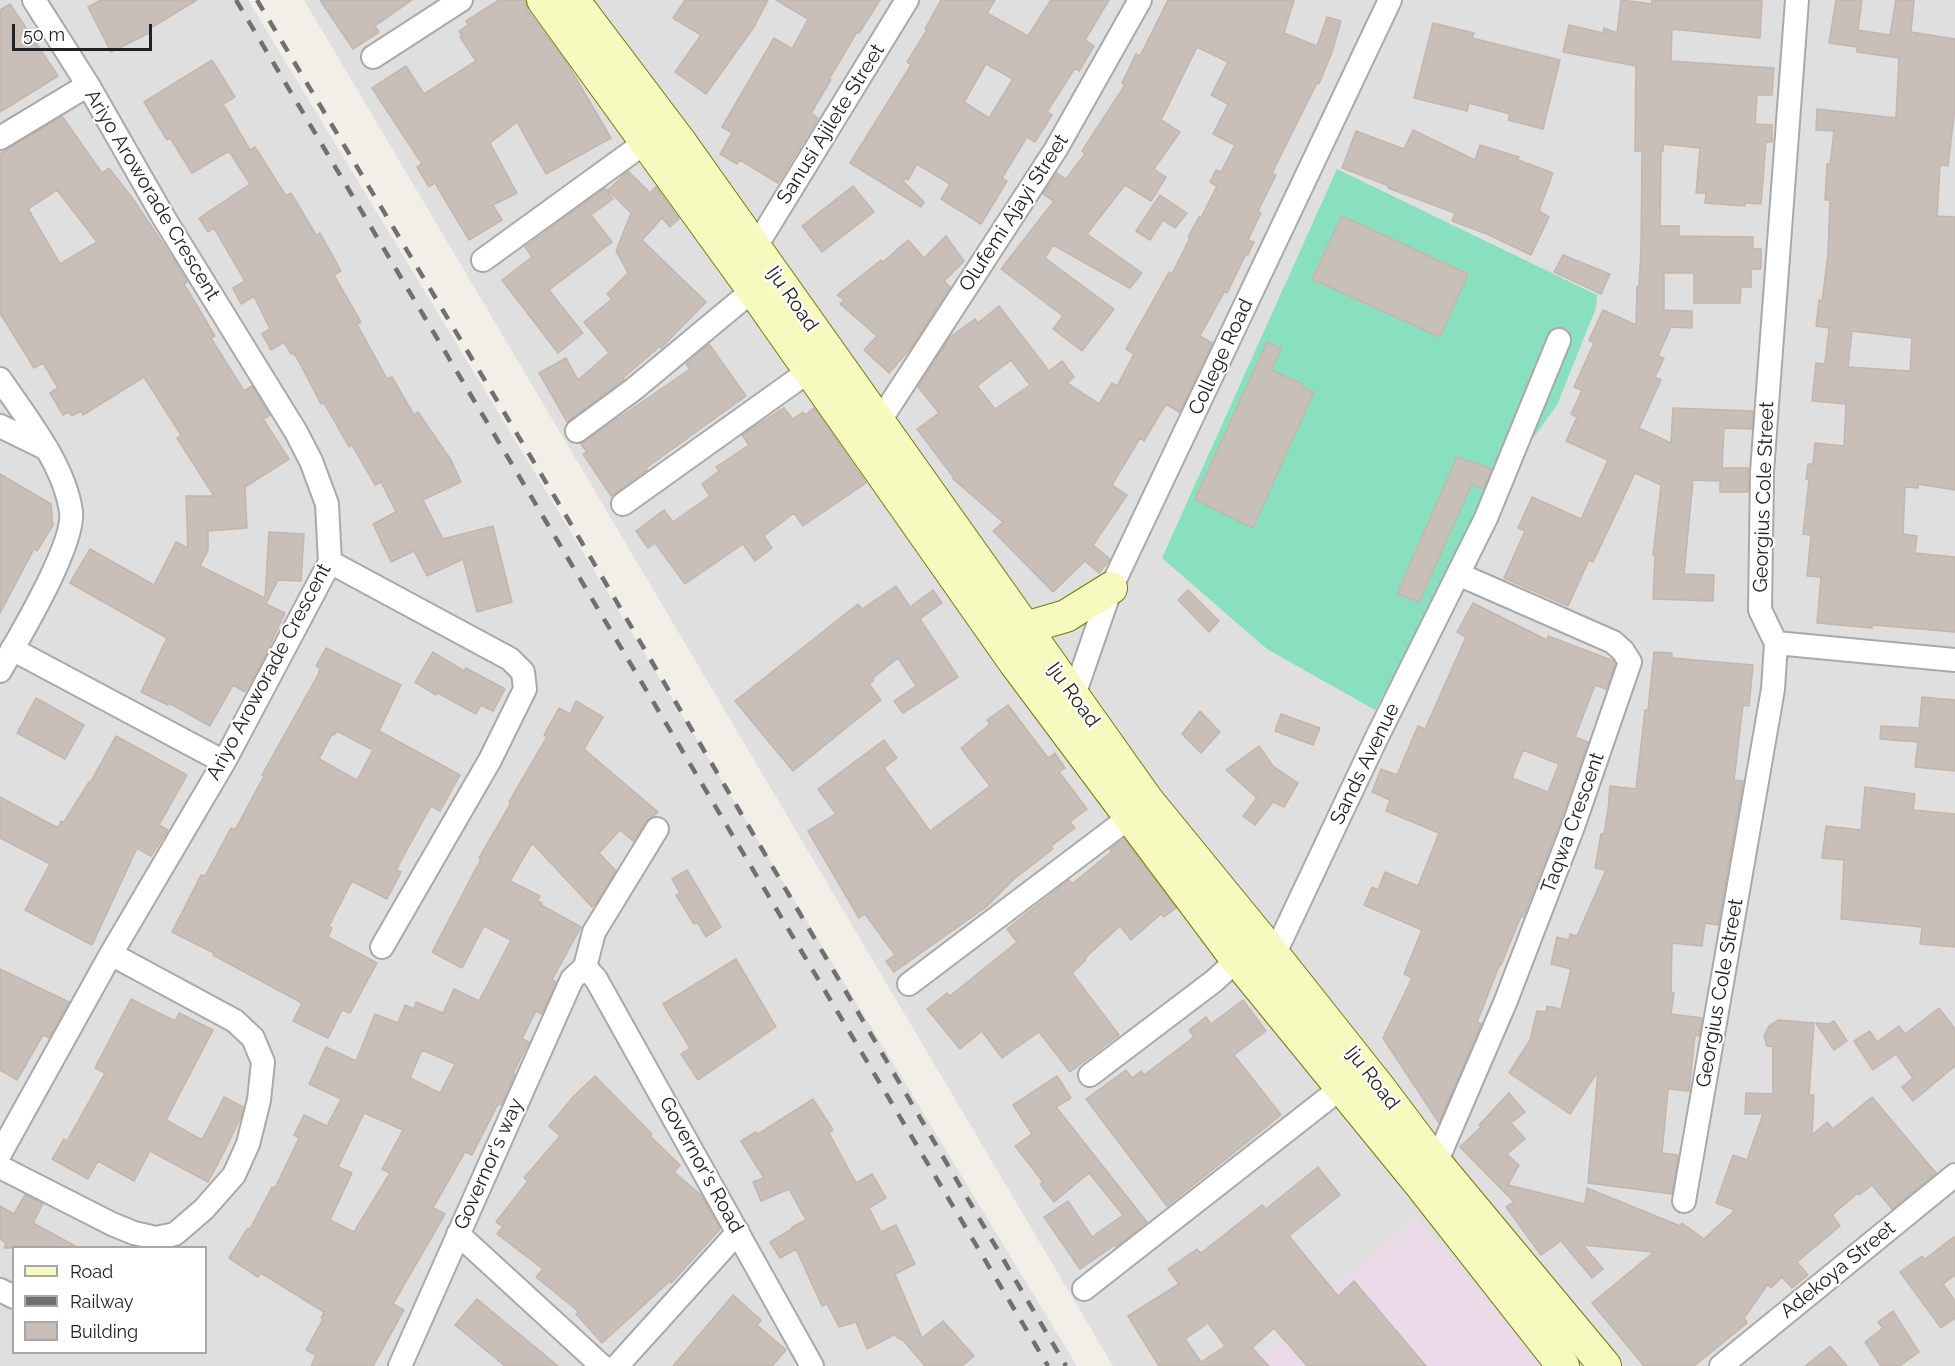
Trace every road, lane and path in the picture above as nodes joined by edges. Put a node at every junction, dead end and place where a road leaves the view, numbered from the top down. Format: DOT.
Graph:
graph roads {
  1 [pos="34,0"];
  2 [pos="461,0"];
  3 [pos="543,0"];
  4 [pos="573,0"];
  5 [pos="907,0"];
  6 [pos="1140,0"];
  7 [pos="1390,0"];
  8 [pos="1797,0"];
  9 [pos="373,57"];
  10 [pos="88,85"];
  11 [pos="0,138"];
  12 [pos="647,141"];
  13 [pos="755,248"];
  14 [pos="483,260"];
  15 [pos="753,290"];
  16 [pos="1559,340"];
  17 [pos="809,371"];
  18 [pos="0,379"];
  19 [pos="879,422"];
  20 [pos="0,426"];
  21 [pos="577,431"];
  22 [pos="48,450"];
  23 [pos="623,504"];
  24 [pos="330,562"];
  25 [pos="1458,574"];
  26 [pos="1111,588"];
  27 [pos="1025,628"];
  28 [pos="1776,643"];
  29 [pos="12,649"];
  30 [pos="1955,660"];
  31 [pos="0,671"];
  32 [pos="1064,703"];
  33 [pos="224,762"];
  34 [pos="1130,817"];
  35 [pos="657,829"];
  36 [pos="382,948"];
  37 [pos="111,954"];
  38 [pos="1274,955"];
  39 [pos="1237,960"];
  40 [pos="585,967"];
  41 [pos="909,984"];
  42 [pos="1090,1075"];
  43 [pos="1341,1088"];
  44 [pos="0,1154"];
  45 [pos="1436,1163"];
  46 [pos="0,1167"];
  47 [pos="1955,1174"];
  48 [pos="1684,1201"];
  49 [pos="738,1232"];
  50 [pos="458,1234"];
  51 [pos="1084,1289"];
  52 [pos="400,1366"];
  53 [pos="602,1366"];
  54 [pos="617,1366"];
  55 [pos="812,1366"];
  56 [pos="1563,1366"];
  57 [pos="1605,1366"];
  58 [pos="1721,1366"];
  1 -- 10 [label="street, Ariyo Aroworade Crescent"];
  2 -- 9 [label="street"];
  3 -- 12 [label="main road, Iju Road"];
  4 -- 13 [label="main road, Iju Road"];
  5 -- 13 [label="street, Sanusi Ajilete Street"];
  6 -- 19 [label="street, Olufemi Ajayi Street"];
  7 -- 26 [label="street, College Road"];
  8 -- 28 [label="street, Georgius Cole Street"];
  10 -- 11 [label="street"];
  10 -- 24 [label="street, Ariyo Aroworade Crescent"];
  12 -- 14 [label="street"];
  12 -- 15 [label="main road, Iju Road"];
  13 -- 19 [label="main road, Iju Road"];
  15 -- 17 [label="main road, Iju Road"];
  15 -- 21 [label="street"];
  16 -- 25 [label="street, Sands Avenue"];
  17 -- 23 [label="street"];
  17 -- 32 [label="main road, Iju Road"];
  18 -- 22 [label="street"];
  19 -- 27 [label="main road, Iju Road"];
  20 -- 22 [label="street"];
  22 -- 29 [label="street"];
  24 -- 33 [label="street, Ariyo Aroworade Crescent"];
  24 -- 36 [label="street"];
  25 -- 38 [label="street, Sands Avenue"];
  25 -- 45 [label="street, Taqwa Crescent"];
  26 -- 27 [label="main road"];
  26 -- 32 [label="street, College Road"];
  27 -- 32 [label="main road, Iju Road"];
  28 -- 30 [label="street"];
  28 -- 48 [label="street, Georgius Cole Street"];
  29 -- 31 [label="street"];
  29 -- 33 [label="street"];
  32 -- 34 [label="main road, Iju Road"];
  32 -- 38 [label="main road, Iju Road"];
  33 -- 37 [label="street, Ariyo Aroworade Crescent"];
  34 -- 39 [label="main road, Iju Road"];
  34 -- 41 [label="street"];
  35 -- 40 [label="street"];
  37 -- 44 [label="street, Ariyo Aroworade Crescent"];
  37 -- 46 [label="street"];
  38 -- 45 [label="main road, Iju Road"];
  39 -- 42 [label="street"];
  39 -- 43 [label="main road, Iju Road"];
  40 -- 49 [label="street, Governor's Road"];
  40 -- 50 [label="street, Governor's way"];
  43 -- 51 [label="street"];
  43 -- 56 [label="main road, Iju Road"];
  45 -- 57 [label="main road, Iju Road"];
  47 -- 58 [label="street, Adekoya Street"];
  49 -- 54 [label="street"];
  49 -- 55 [label="street, Governor's Road"];
  50 -- 52 [label="street, Governor's way"];
  50 -- 53 [label="street"];
}
